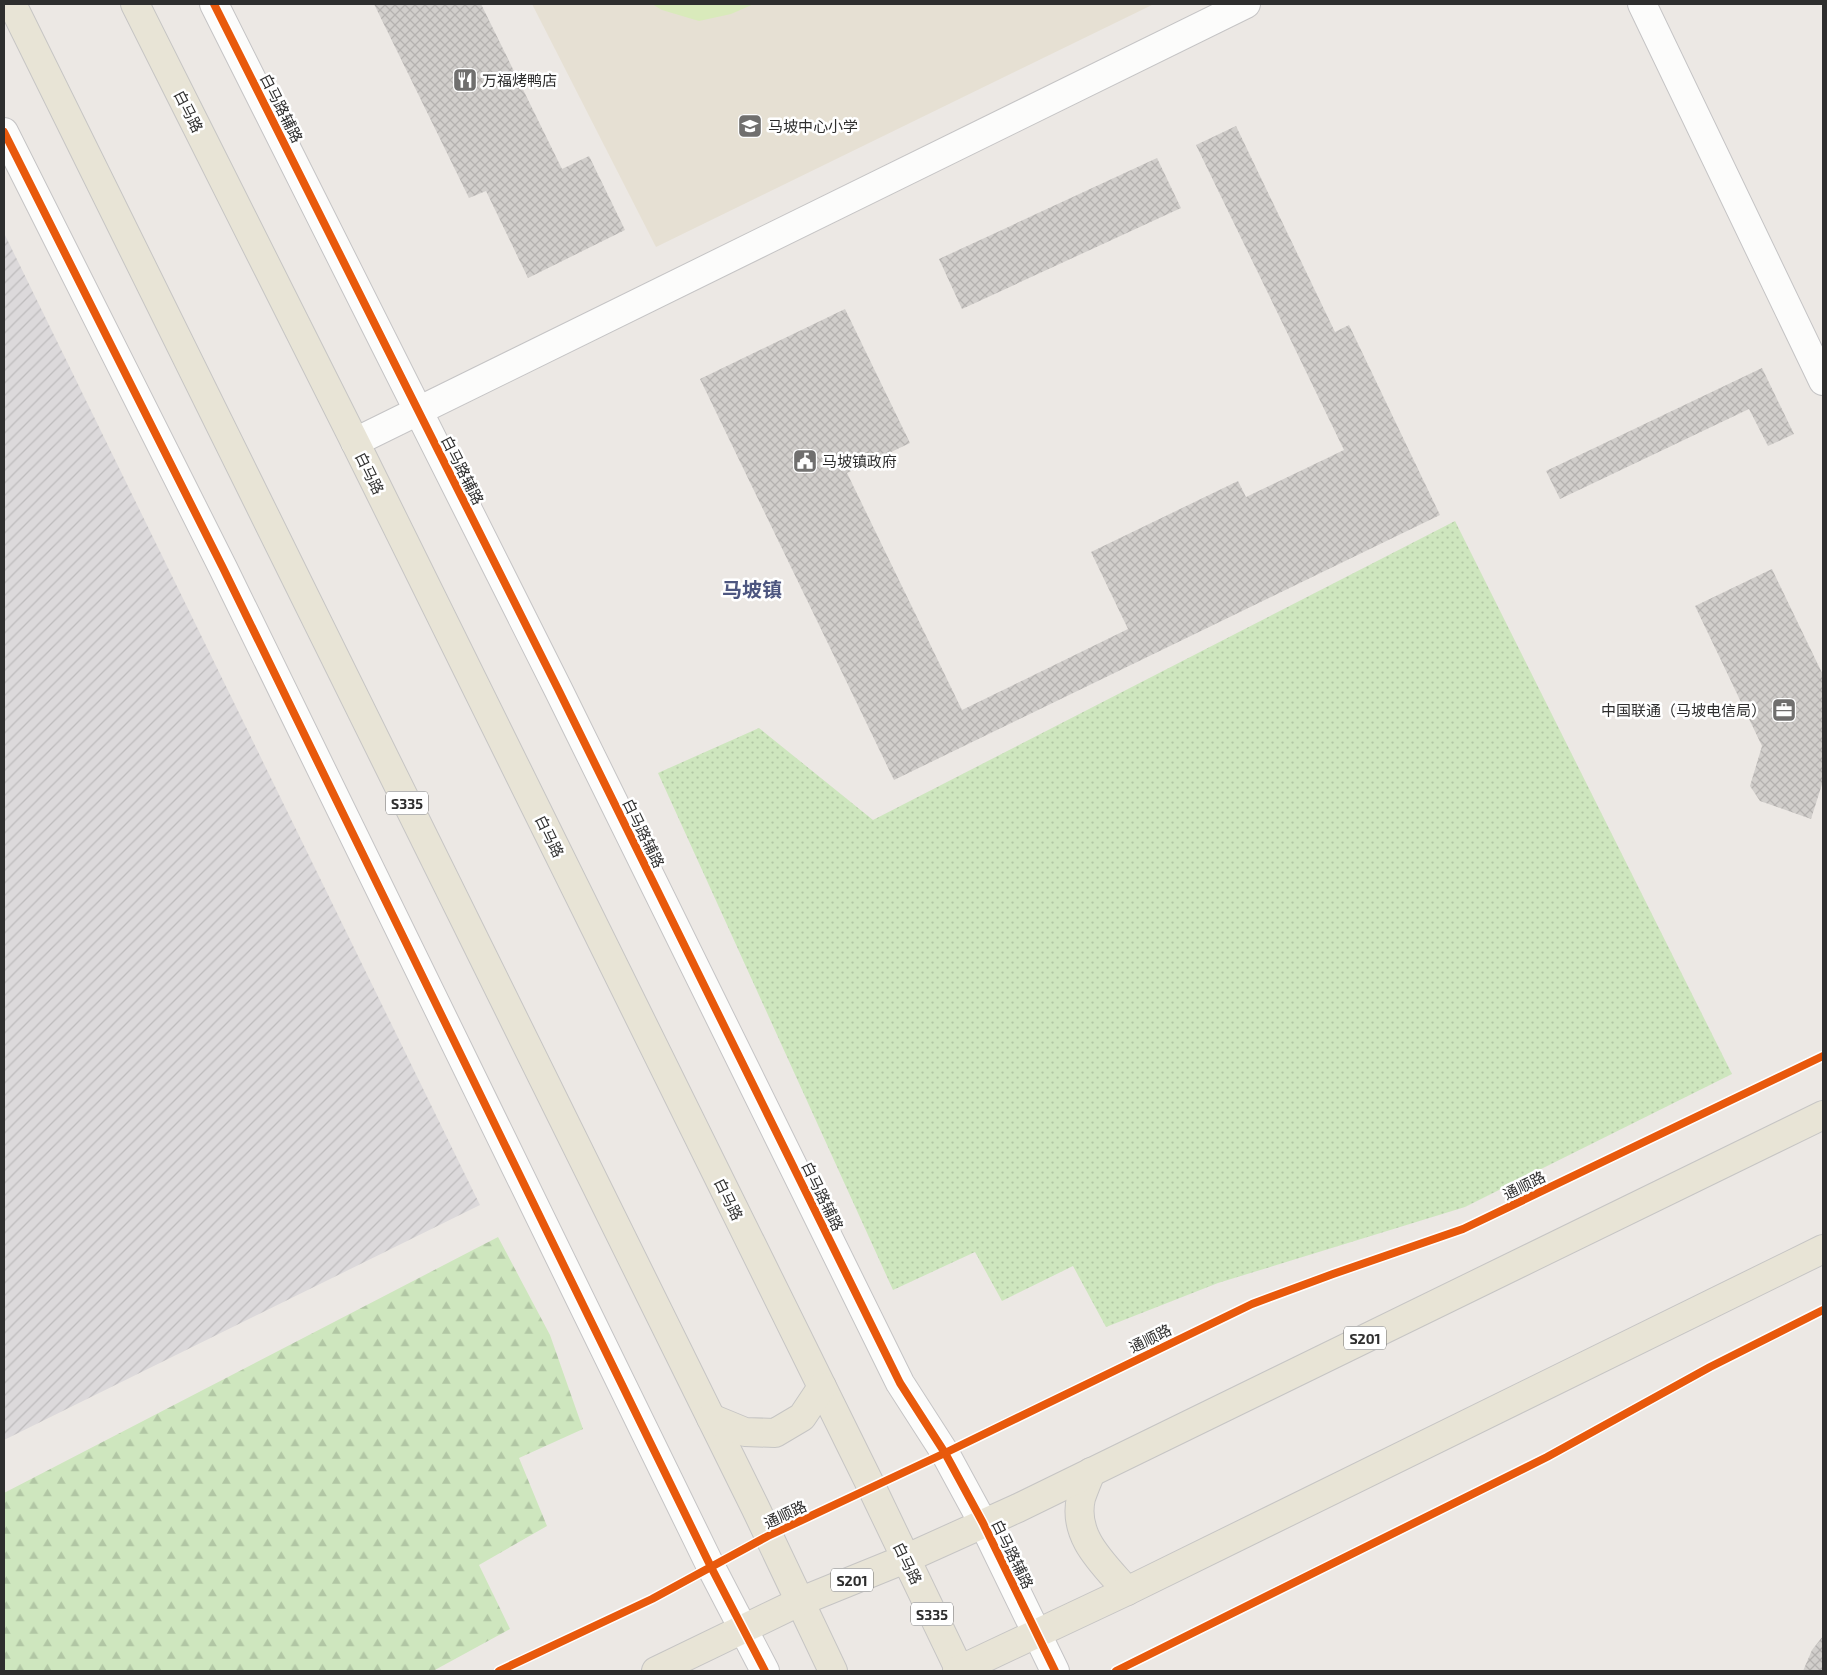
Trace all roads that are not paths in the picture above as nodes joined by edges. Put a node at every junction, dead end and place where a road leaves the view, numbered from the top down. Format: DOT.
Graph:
graph roads {
  1 [pos="12,4"];
  2 [pos="135,4"];
  3 [pos="214,4"];
  4 [pos="1246,4"];
  5 [pos="1642,4"];
  6 [pos="4,132"];
  7 [pos="1823,381"];
  8 [pos="418,411"];
  9 [pos="355,442"];
  10 [pos="1823,1115"];
  11 [pos="1823,1249"];
  12 [pos="822,1387"];
  13 [pos="711,1418"];
  14 [pos="1091,1472"];
  15 [pos="983,1524"];
  16 [pos="905,1559"];
  17 [pos="1127,1591"];
  18 [pos="799,1602"];
  19 [pos="743,1630"];
  20 [pos="1036,1633"];
  21 [pos="656,1671"];
  22 [pos="765,1671"];
  23 [pos="833,1671"];
  24 [pos="958,1671"];
  25 [pos="1054,1671"];
  1 -- 13 [label="main road, S335"];
  2 -- 9 [label="main road, 白马路 / S335"];
  3 -- 8 [label="street, 白马路辅路"];
  4 -- 8 [label="street"];
  5 -- 7 [label="street"];
  6 -- 19 [label="street"];
  8 -- 9 [label="street"];
  8 -- 15 [label="street, 白马路辅路"];
  9 -- 12 [label="main road, 白马路 / S335"];
  10 -- 14 [label="main road, S201"];
  11 -- 17 [label="main road"];
  12 -- 13 [label="main road"];
  12 -- 16 [label="main road, 白马路 / S335"];
  13 -- 18 [label="main road, S335"];
  14 -- 15 [label="main road, S201"];
  14 -- 17 [label="main road"];
  15 -- 16 [label="main road, S201"];
  15 -- 20 [label="street, 白马路辅路"];
  16 -- 18 [label="main road, S201"];
  16 -- 24 [label="main road, 白马路 / S335"];
  17 -- 20 [label="main road"];
  18 -- 19 [label="main road, S201"];
  18 -- 23 [label="main road, S335"];
  19 -- 21 [label="main road, S201"];
  19 -- 22 [label="street"];
  20 -- 24 [label="main road"];
  20 -- 25 [label="street, 白马路辅路"];
}
